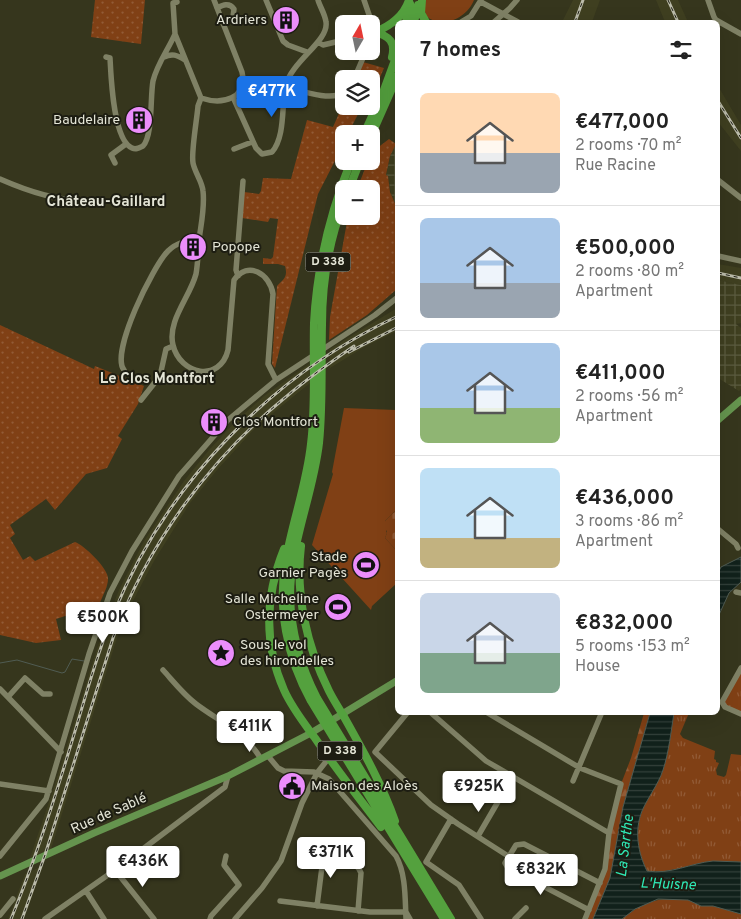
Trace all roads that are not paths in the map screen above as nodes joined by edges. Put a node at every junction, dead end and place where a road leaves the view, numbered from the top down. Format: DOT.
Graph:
graph roads {
  1 [pos="214,0"];
  2 [pos="266,0"];
  3 [pos="318,0"];
  4 [pos="364,0"];
  5 [pos="410,0"];
  6 [pos="421,0"];
  7 [pos="517,0"];
  8 [pos="708,0"];
  9 [pos="481,1"];
  10 [pos="177,2"];
  11 [pos="217,8"];
  12 [pos="504,14"];
  13 [pos="368,15"];
  14 [pos="396,20"];
  15 [pos="406,20"];
  16 [pos="415,20"];
  17 [pos="425,20"];
  18 [pos="464,20"];
  19 [pos="496,20"];
  20 [pos="514,20"];
  21 [pos="716,20"];
  22 [pos="395,21"];
  23 [pos="223,22"];
  24 [pos="720,22"];
  25 [pos="380,30"];
  26 [pos="175,34"];
  27 [pos="380,34"];
  28 [pos="741,34"];
  29 [pos="318,42"];
  30 [pos="335,42"];
  31 [pos="308,52"];
  32 [pos="106,57"];
  33 [pos="164,57"];
  34 [pos="185,60"];
  35 [pos="395,60"];
  36 [pos="395,82"];
  37 [pos="285,87"];
  38 [pos="384,90"];
  39 [pos="335,96"];
  40 [pos="233,97"];
  41 [pos="201,98"];
  42 [pos="368,125"];
  43 [pos="376,125"];
  44 [pos="252,142"];
  45 [pos="126,144"];
  46 [pos="234,149"];
  47 [pos="114,163"];
  48 [pos="348,170"];
  49 [pos="0,179"];
  50 [pos="243,181"];
  51 [pos="720,182"];
  52 [pos="741,198"];
  53 [pos="83,200"];
  54 [pos="336,225"];
  55 [pos="200,239"];
  56 [pos="720,256"];
  57 [pos="741,261"];
  58 [pos="238,276"];
  59 [pos="395,299"];
  60 [pos="318,323"];
  61 [pos="173,346"];
  62 [pos="124,370"];
  63 [pos="276,380"];
  64 [pos="318,385"];
  65 [pos="141,400"];
  66 [pos="741,400"];
  67 [pos="720,418"];
  68 [pos="305,512"];
  69 [pos="293,528"];
  70 [pos="720,531"];
  71 [pos="738,548"];
  72 [pos="741,668"];
  73 [pos="163,670"];
  74 [pos="395,683"];
  75 [pos="0,689"];
  76 [pos="50,694"];
  77 [pos="8,696"];
  78 [pos="314,700"];
  79 [pos="343,714"];
  80 [pos="741,714"];
  81 [pos="406,715"];
  82 [pos="433,715"];
  83 [pos="491,715"];
  84 [pos="601,715"];
  85 [pos="311,733"];
  86 [pos="61,752"];
  87 [pos="264,758"];
  88 [pos="328,758"];
  89 [pos="580,768"];
  90 [pos="317,773"];
  91 [pos="228,776"];
  92 [pos="573,781"];
  93 [pos="0,784"];
  94 [pos="49,791"];
  95 [pos="499,800"];
  96 [pos="450,819"];
  97 [pos="609,833"];
  98 [pos="478,836"];
  99 [pos="399,839"];
  100 [pos="0,856"];
  101 [pos="226,856"];
  102 [pos="508,856"];
  103 [pos="115,870"];
  104 [pos="0,876"];
  105 [pos="600,883"];
  106 [pos="86,891"];
  107 [pos="13,898"];
  108 [pos="280,901"];
  109 [pos="317,906"];
  110 [pos="526,908"];
  111 [pos="589,910"];
  112 [pos="358,911"];
  113 [pos="406,912"];
  114 [pos="0,915"];
  115 [pos="46,919"];
  116 [pos="104,919"];
  117 [pos="154,919"];
  118 [pos="210,919"];
  119 [pos="234,919"];
  120 [pos="406,919"];
  121 [pos="410,919"];
  122 [pos="444,919"];
  123 [pos="451,919"];
  124 [pos="481,919"];
  125 [pos="516,919"];
  126 [pos="584,919"];
  1 -- 11 [label="street"];
  2 -- 31 [label="street"];
  3 -- 29 [label="street"];
  4 -- 13 [label="street"];
  5 -- 14 [label="highway"];
  5 -- 15 [label="highway"];
  6 -- 16 [label="highway"];
  6 -- 17 [label="highway"];
  7 -- 12 [label="street"];
  8 -- 21 [label="street"];
  9 -- 12 [label="street"];
  9 -- 18 [label="street"];
  10 -- 26 [label="street"];
  11 -- 23 [label="street"];
  11 -- 23 [label="street"];
  12 -- 19 [label="street"];
  12 -- 20 [label="street"];
  22 -- 25 [label="highway"];
  23 -- 40 [label="street"];
  24 -- 28 [label="street"];
  26 -- 33 [label="street"];
  26 -- 34 [label="street"];
  27 -- 38 [label="highway"];
  29 -- 30 [label="street"];
  29 -- 31 [label="street"];
  31 -- 37 [label="street"];
  32 -- 45 [label="street"];
  33 -- 34 [label="street"];
  33 -- 45 [label="street"];
  34 -- 41 [label="street"];
  35 -- 38 [label="highway"];
  36 -- 43 [label="highway"];
  37 -- 39 [label="street"];
  37 -- 44 [label="street"];
  38 -- 42 [label="highway"];
  40 -- 41 [label="street"];
  40 -- 44 [label="street"];
  41 -- 55 [label="street"];
  44 -- 46 [label="street"];
  45 -- 47 [label="street"];
  48 -- 60 [label="highway, D 338"];
  49 -- 53 [label="street"];
  50 -- 58 [label="street"];
  51 -- 52 [label="street"];
  54 -- 60 [label="highway, D 338"];
  55 -- 61 [label="street"];
  55 -- 62 [label="street"];
  56 -- 57 [label="street"];
  58 -- 61 [label="street"];
  58 -- 63 [label="street"];
  59 -- 63 [label="street"];
  60 -- 64 [label="highway, D 338"];
  61 -- 65 [label="street"];
  63 -- 86 [label="street"];
  64 -- 68 [label="highway, D 338"];
  64 -- 69 [label="highway, D 338"];
  66 -- 67 [label="main road"];
  68 -- 78 [label="highway, D 338"];
  68 -- 79 [label="highway, D 338"];
  69 -- 78 [label="highway, D 338"];
  69 -- 85 [label="highway, D 338"];
  70 -- 71 [label="street"];
  72 -- 80 [label="street"];
  73 -- 87 [label="street"];
  74 -- 79 [label="main road, Rue de Sablé"];
  75 -- 77 [label="street"];
  76 -- 77 [label="street"];
  77 -- 86 [label="street"];
  78 -- 99 [label="highway, D 338"];
  79 -- 85 [label="main road, Rue de Sablé"];
  79 -- 99 [label="highway"];
  81 -- 96 [label="street"];
  82 -- 97 [label="street"];
  83 -- 89 [label="street"];
  84 -- 89 [label="street"];
  85 -- 87 [label="main road, Rue de Sablé"];
  85 -- 88 [label="highway"];
  86 -- 94 [label="street"];
  87 -- 90 [label="street"];
  87 -- 91 [label="main road, Rue de Sablé"];
  88 -- 90 [label="street"];
  88 -- 99 [label="highway, D 338"];
  89 -- 92 [label="street"];
  89 -- 97 [label="street"];
  90 -- 113 [label="street"];
  90 -- 119 [label="street"];
  91 -- 103 [label="street"];
  91 -- 104 [label="main road, Rue de Sablé"];
  93 -- 94 [label="street"];
  94 -- 100 [label="street"];
  95 -- 98 [label="street"];
  96 -- 98 [label="street"];
  96 -- 124 [label="street"];
  97 -- 105 [label="street"];
  98 -- 102 [label="street"];
  99 -- 122 [label="highway, D 338"];
  99 -- 123 [label="highway, D 338"];
  101 -- 118 [label="street"];
  102 -- 105 [label="street"];
  102 -- 111 [label="street"];
  103 -- 106 [label="street"];
  103 -- 117 [label="street"];
  105 -- 111 [label="street"];
  106 -- 115 [label="street"];
  106 -- 116 [label="street"];
  107 -- 114 [label="street"];
  108 -- 109 [label="street"];
  109 -- 112 [label="street"];
  109 -- 112 [label="street"];
  110 -- 125 [label="street"];
  111 -- 126 [label="street"];
  112 -- 113 [label="street"];
  113 -- 120 [label="street"];
  113 -- 121 [label="street"];
}
